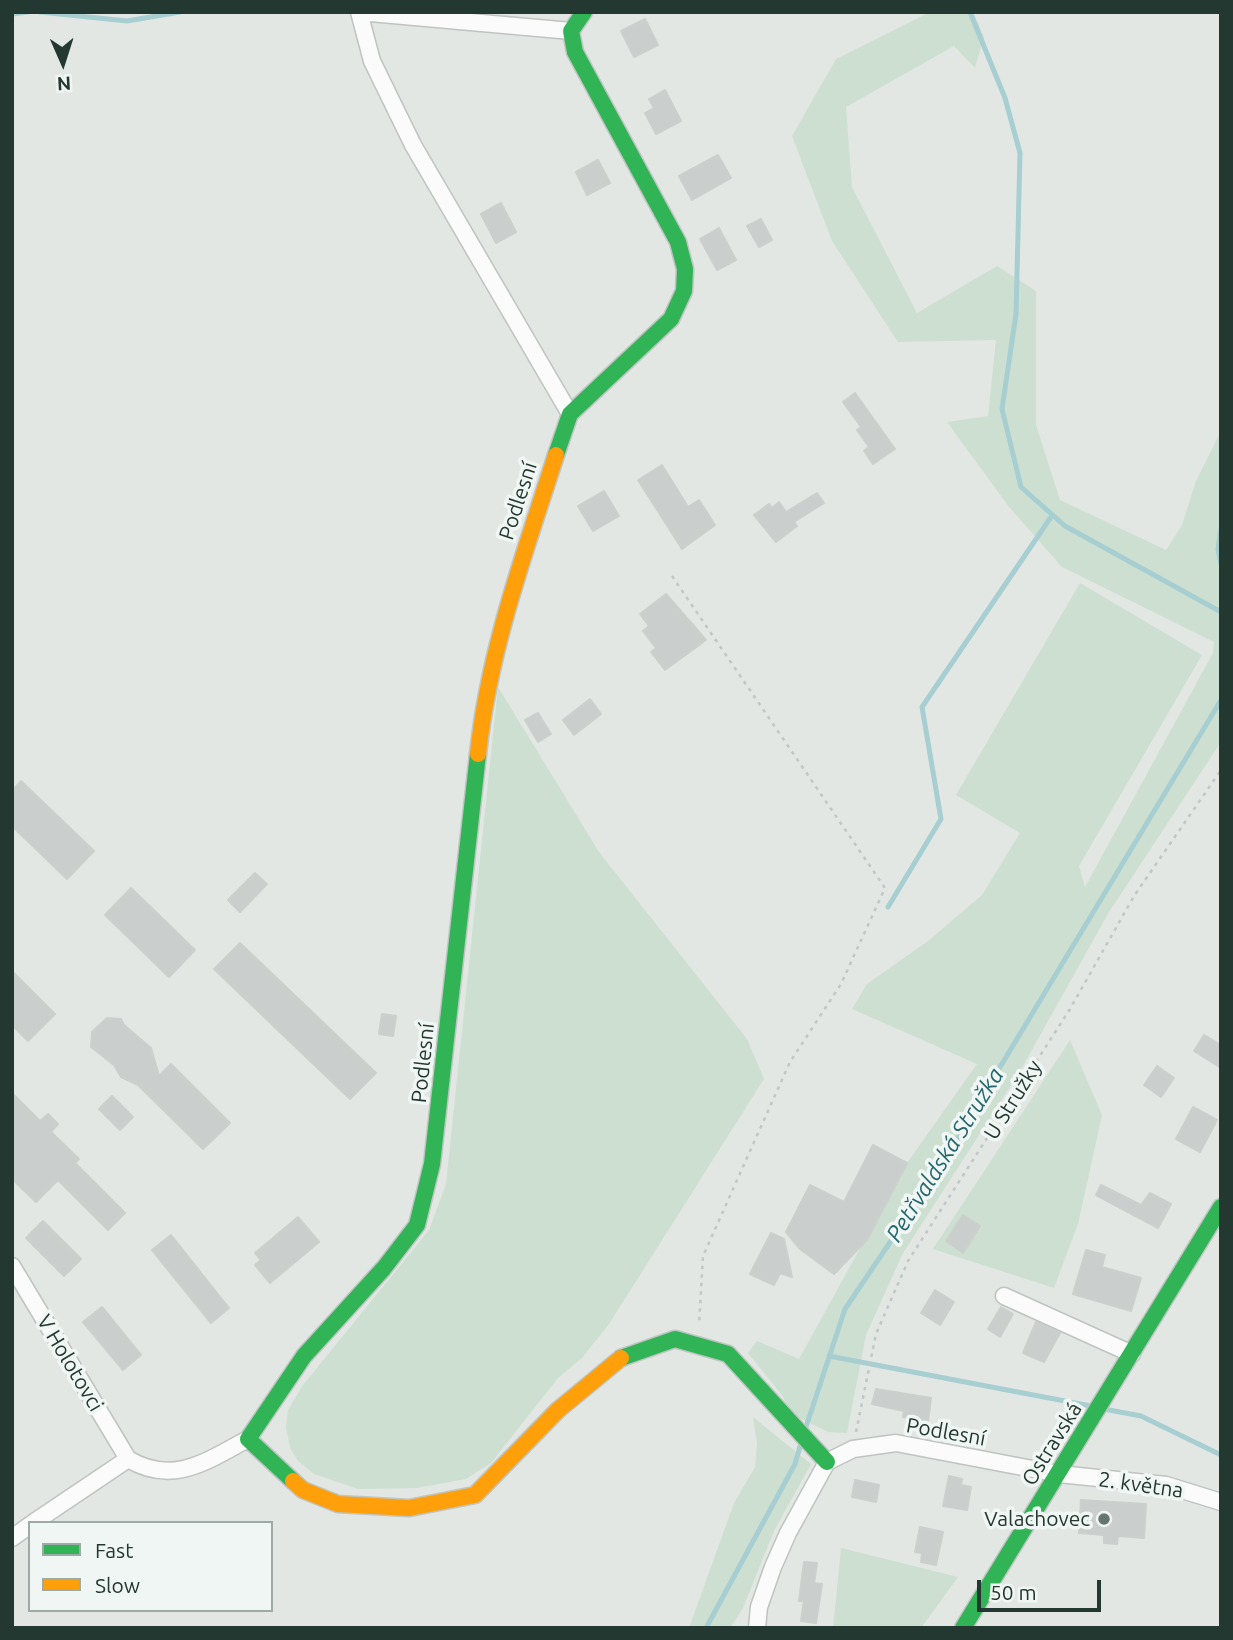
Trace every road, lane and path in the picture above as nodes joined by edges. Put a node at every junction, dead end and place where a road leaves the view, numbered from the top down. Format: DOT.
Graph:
graph roads {
  1 [pos="359,12"];
  2 [pos="584,12"];
  3 [pos="571,31"];
  4 [pos="570,414"];
  5 [pos="672,576"];
  6 [pos="1221,770"];
  7 [pos="1221,1207"];
  8 [pos="12,1266"];
  9 [pos="1004,1296"];
  10 [pos="698,1346"];
  11 [pos="1132,1354"];
  12 [pos="248,1439"];
  13 [pos="853,1449"];
  14 [pos="128,1459"];
  15 [pos="827,1462"];
  16 [pos="1059,1474"];
  17 [pos="1221,1502"];
  18 [pos="35,1521"];
  19 [pos="28,1526"];
  20 [pos="12,1538"];
  21 [pos="757,1628"];
  22 [pos="963,1628"];
  1 -- 3 [label="street"];
  1 -- 4 [label="street"];
  2 -- 3 [label="street"];
  3 -- 4 [label="street, Podlesní"];
  4 -- 12 [label="street, Podlesní"];
  5 -- 10 [label="path"];
  6 -- 13 [label="path, U Stružky"];
  7 -- 11 [label="street, Ostravská"];
  8 -- 14 [label="street, V Holotovci"];
  9 -- 11 [label="street"];
  10 -- 12 [label="street"];
  10 -- 15 [label="street"];
  11 -- 16 [label="street, Ostravská"];
  12 -- 14 [label="street"];
  13 -- 15 [label="street, Podlesní"];
  13 -- 16 [label="street, Podlesní"];
  14 -- 18 [label="street"];
  15 -- 21 [label="street"];
  16 -- 17 [label="street, 2. května"];
  16 -- 22 [label="street, Ostravská"];
  19 -- 20 [label="street"];
}
